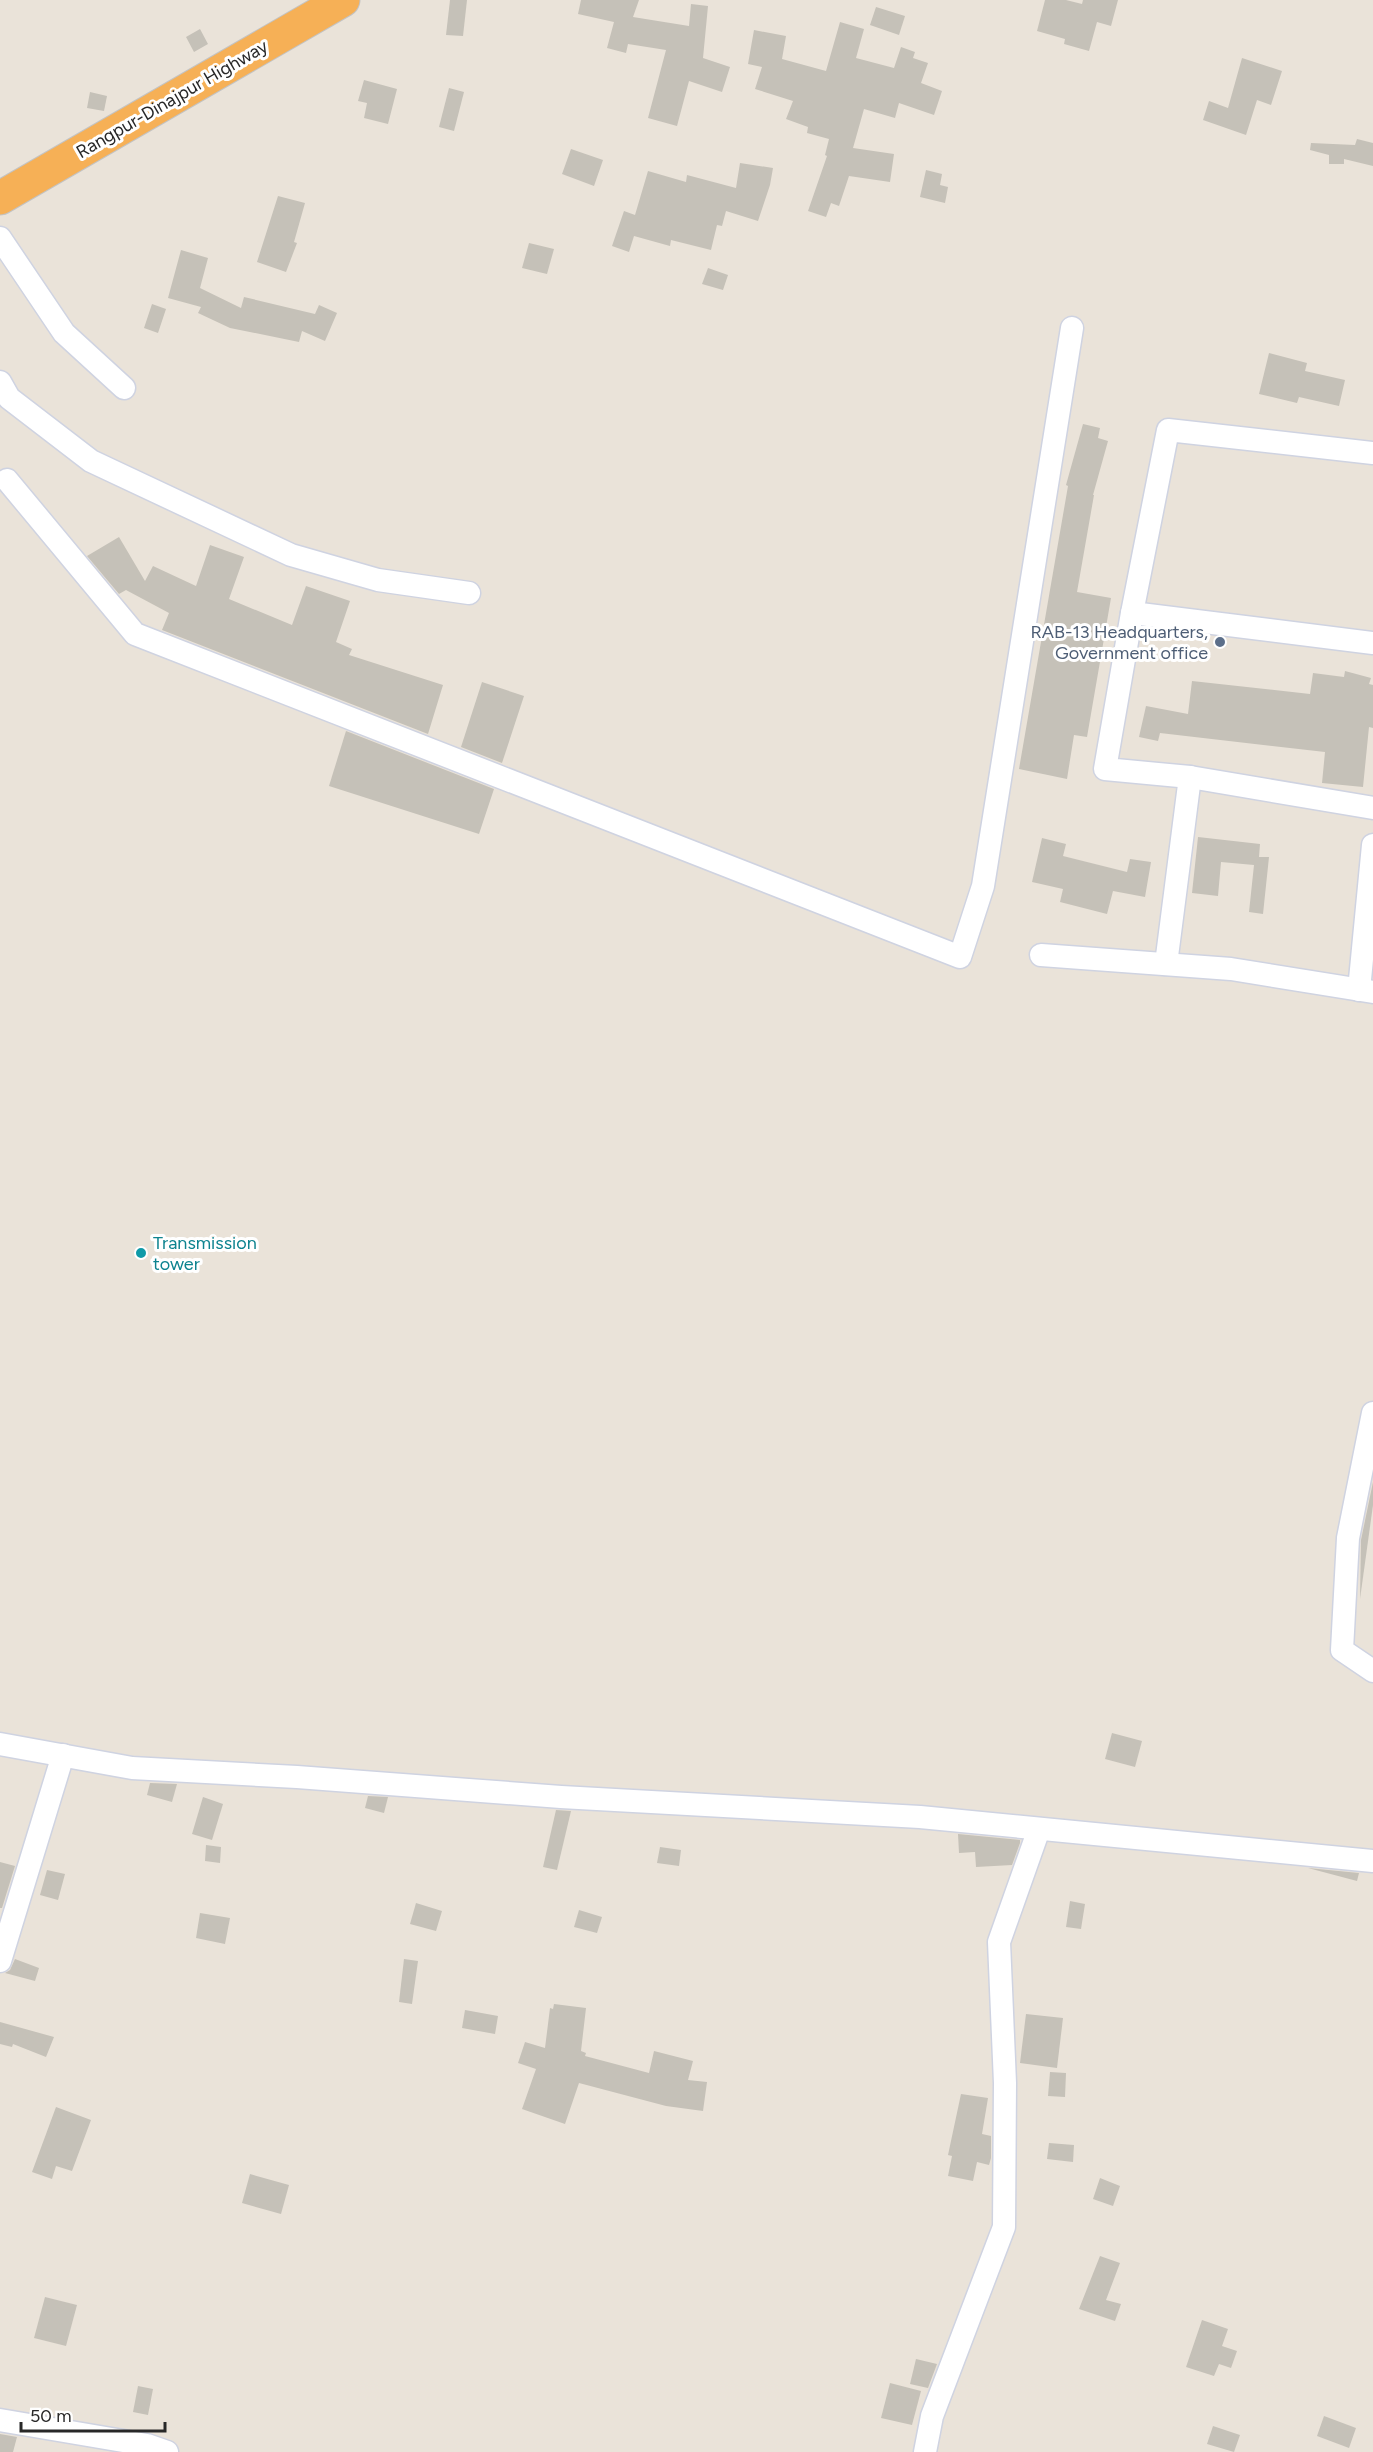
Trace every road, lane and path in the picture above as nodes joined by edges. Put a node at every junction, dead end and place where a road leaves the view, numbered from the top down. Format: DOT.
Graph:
graph roads {
  1 [pos="343,0"];
  2 [pos="0,198"];
  3 [pos="0,238"];
  4 [pos="1072,328"];
  5 [pos="0,382"];
  6 [pos="124,388"];
  7 [pos="1373,453"];
  8 [pos="7,480"];
  9 [pos="469,593"];
  10 [pos="1132,613"];
  11 [pos="1373,643"];
  12 [pos="1190,777"];
  13 [pos="1373,808"];
  14 [pos="1373,845"];
  15 [pos="1041,956"];
  16 [pos="1166,964"];
  17 [pos="1366,991"];
  18 [pos="1373,1413"];
  19 [pos="1373,1671"];
  20 [pos="0,1744"];
  21 [pos="63,1755"];
  22 [pos="1039,1829"];
  23 [pos="1373,1861"];
  24 [pos="0,1961"];
  25 [pos="0,2420"];
  26 [pos="167,2452"];
  27 [pos="925,2452"];
  1 -- 2 [label="highway, Rangpur-Dinajpur Highway"];
  3 -- 6 [label="street"];
  4 -- 8 [label="street"];
  5 -- 9 [label="street"];
  7 -- 10 [label="street"];
  10 -- 11 [label="street"];
  10 -- 12 [label="street"];
  12 -- 13 [label="street"];
  12 -- 16 [label="street"];
  14 -- 17 [label="street"];
  15 -- 16 [label="street"];
  16 -- 17 [label="street"];
  18 -- 19 [label="street"];
  20 -- 21 [label="street"];
  21 -- 22 [label="street"];
  21 -- 24 [label="street"];
  22 -- 23 [label="street"];
  22 -- 27 [label="street"];
  25 -- 26 [label="street"];
}
